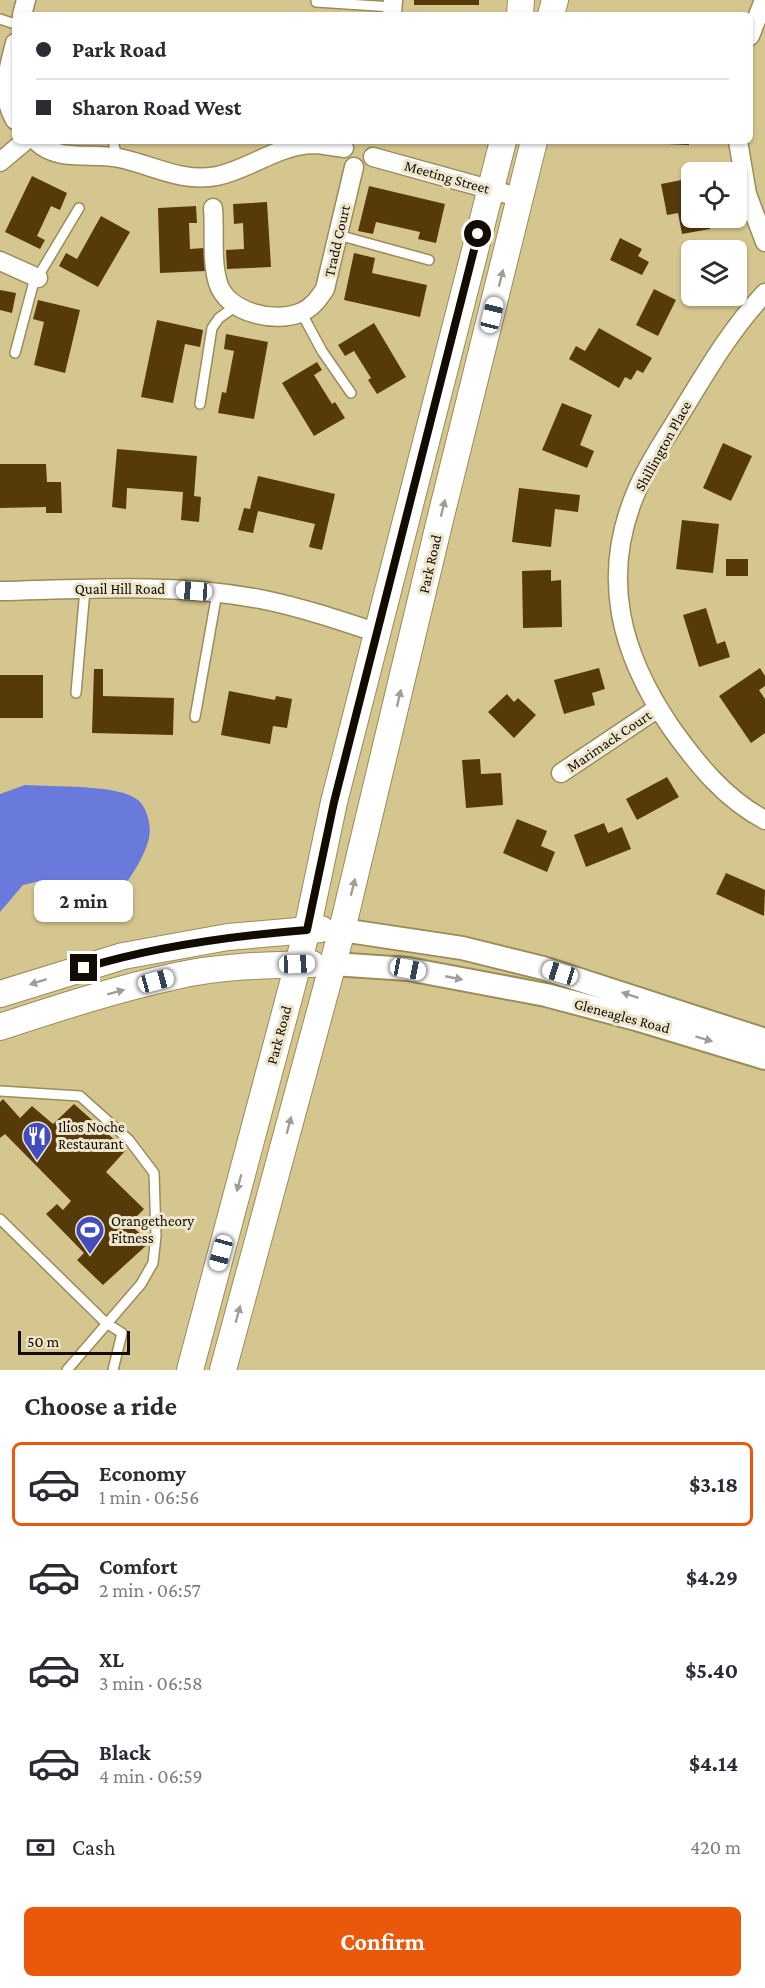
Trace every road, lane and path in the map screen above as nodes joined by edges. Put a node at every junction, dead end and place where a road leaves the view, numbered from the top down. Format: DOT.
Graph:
graph roads {
  1 [pos="764,0"];
  2 [pos="315,2"];
  3 [pos="392,7"];
  4 [pos="753,28"];
  5 [pos="12,56"];
  6 [pos="12,114"];
  7 [pos="21,144"];
  8 [pos="41,144"];
  9 [pos="502,144"];
  10 [pos="533,144"];
  11 [pos="739,144"];
  12 [pos="347,145"];
  13 [pos="115,149"];
  14 [pos="371,149"];
  15 [pos="0,162"];
  16 [pos="354,167"];
  17 [pos="489,189"];
  18 [pos="521,198"];
  19 [pos="80,208"];
  20 [pos="213,208"];
  21 [pos="338,235"];
  22 [pos="765,242"];
  23 [pos="429,260"];
  24 [pos="0,261"];
  25 [pos="38,278"];
  26 [pos="765,293"];
  27 [pos="236,306"];
  28 [pos="301,312"];
  29 [pos="15,353"];
  30 [pos="351,393"];
  31 [pos="200,404"];
  32 [pos="85,589"];
  33 [pos="0,591"];
  34 [pos="217,593"];
  35 [pos="378,633"];
  36 [pos="76,693"];
  37 [pos="658,708"];
  38 [pos="195,717"];
  39 [pos="561,773"];
  40 [pos="765,820"];
  41 [pos="307,930"];
  42 [pos="342,930"];
  43 [pos="297,964"];
  44 [pos="333,964"];
  45 [pos="0,994"];
  46 [pos="0,1027"];
  47 [pos="765,1040"];
  48 [pos="765,1058"];
  49 [pos="0,1090"];
  50 [pos="0,1219"];
  51 [pos="106,1323"];
  52 [pos="67,1370"];
  53 [pos="113,1370"];
  54 [pos="190,1370"];
  55 [pos="223,1370"];
  1 -- 4 [label="street"];
  2 -- 3 [label="lane"];
  5 -- 6 [label="street"];
  7 -- 15 [label="street"];
  8 -- 13 [label="street"];
  9 -- 17 [label="main road, Park Road"];
  10 -- 18 [label="main road, Park Road"];
  11 -- 22 [label="street"];
  12 -- 13 [label="street"];
  12 -- 16 [label="street"];
  14 -- 16 [label="street"];
  14 -- 17 [label="street, Meeting Street"];
  16 -- 21 [label="street, Tradd Court"];
  17 -- 18 [label="street, Meeting Street"];
  17 -- 35 [label="main road, Park Road"];
  42 -- 18 [label="main road, Park Road, one-way"];
  19 -- 25 [label="lane"];
  20 -- 27 [label="street"];
  21 -- 23 [label="lane"];
  21 -- 28 [label="street, Tradd Court"];
  24 -- 25 [label="street"];
  25 -- 29 [label="lane"];
  26 -- 37 [label="street, Shillington Place"];
  27 -- 28 [label="street"];
  27 -- 31 [label="lane"];
  28 -- 30 [label="lane"];
  32 -- 33 [label="street, Quail Hill Road"];
  32 -- 34 [label="street, Quail Hill Road"];
  32 -- 36 [label="lane"];
  34 -- 35 [label="street, Quail Hill Road"];
  34 -- 38 [label="lane"];
  35 -- 41 [label="main road, Park Road"];
  37 -- 39 [label="street, Marimack Court"];
  37 -- 40 [label="street, Shillington Place"];
  41 -- 42 [label="main road"];
  41 -- 43 [label="main road, Park Road"];
  41 -- 45 [label="main road, one-way"];
  42 -- 44 [label="main road, Park Road"];
  47 -- 42 [label="street, Gleneagles Road, one-way"];
  43 -- 44 [label="main road"];
  46 -- 43 [label="main road, one-way"];
  43 -- 54 [label="main road, Park Road, one-way"];
  44 -- 48 [label="street, Gleneagles Road, one-way"];
  55 -- 44 [label="main road, Park Road, one-way"];
  49 -- 51 [label="lane"];
  50 -- 51 [label="lane"];
  51 -- 52 [label="lane"];
  51 -- 53 [label="lane"];
}
